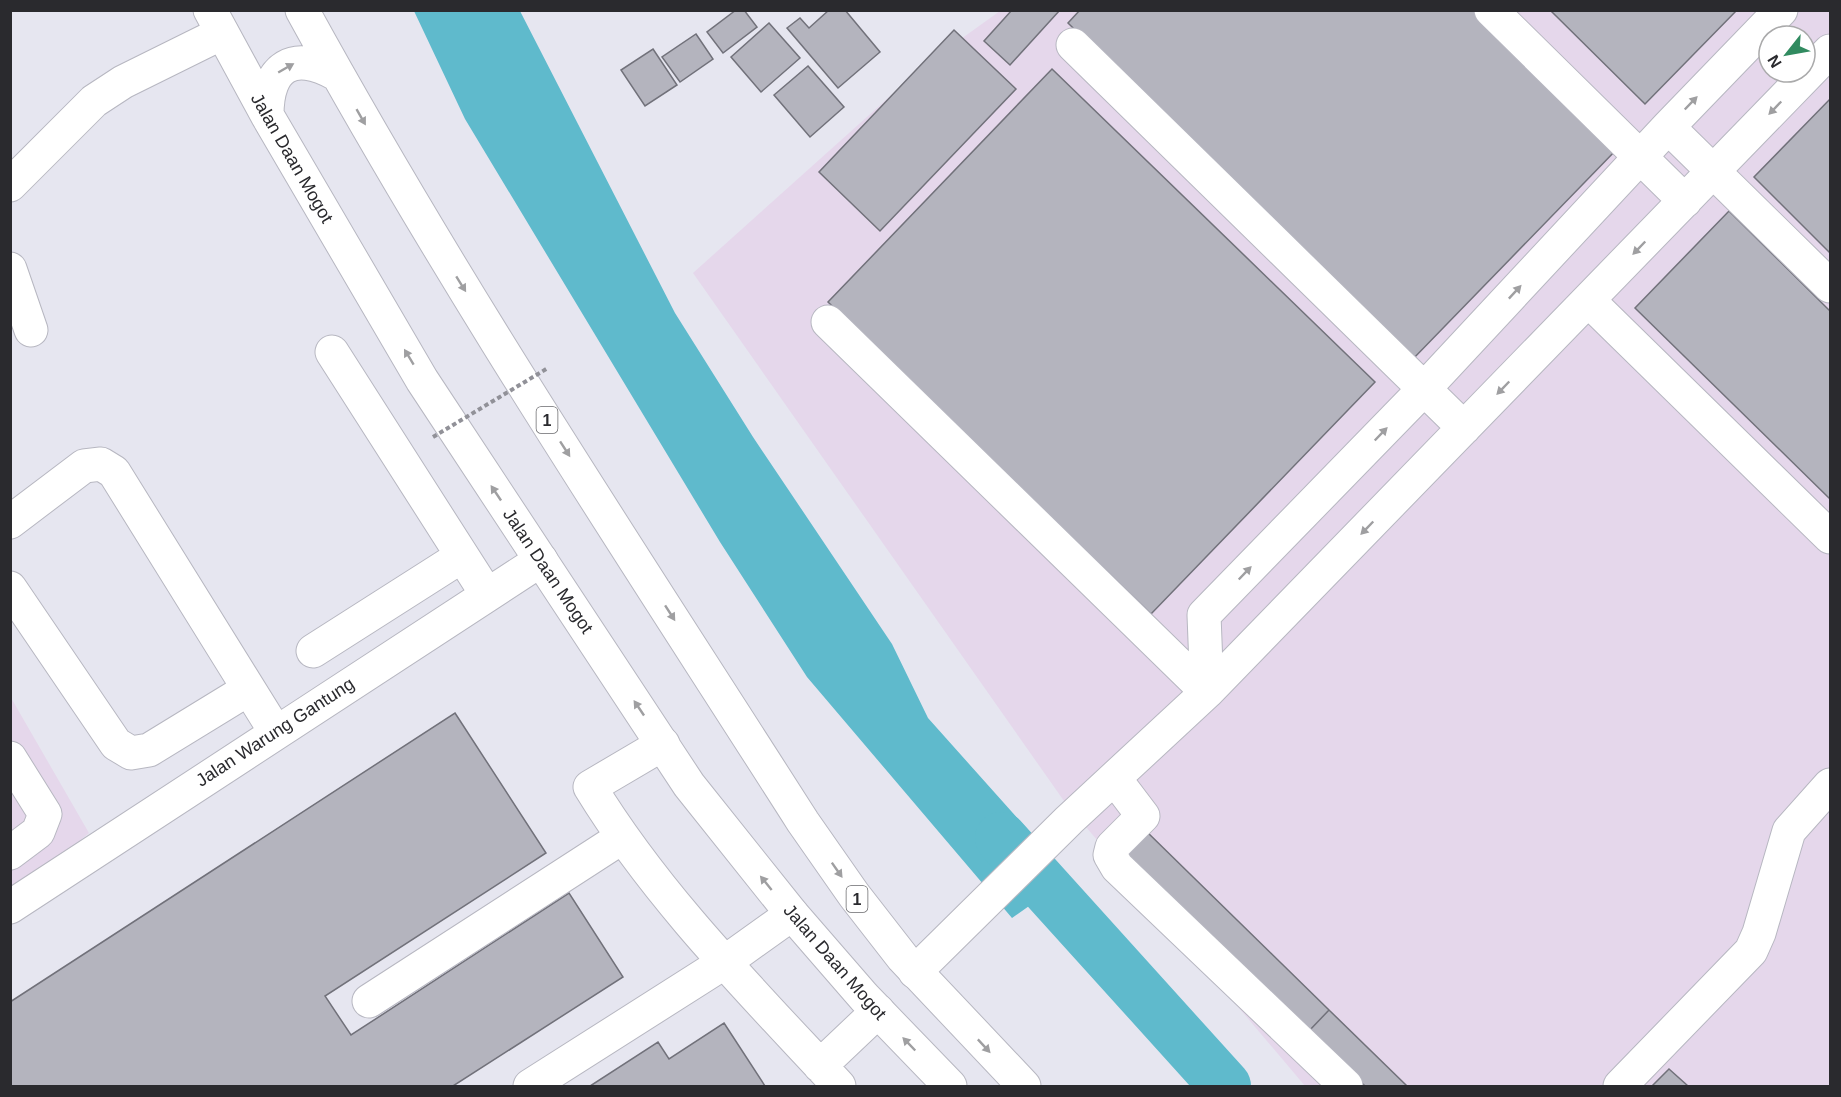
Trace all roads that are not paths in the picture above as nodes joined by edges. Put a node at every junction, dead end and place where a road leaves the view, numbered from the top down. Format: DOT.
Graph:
graph roads {
  1 [pos="302,10"];
  2 [pos="1491,10"];
  3 [pos="1781,10"];
  4 [pos="216,22"];
  5 [pos="1073,45"];
  6 [pos="1830,51"];
  7 [pos="336,74"];
  8 [pos="267,115"];
  9 [pos="1668,127"];
  10 [pos="1641,158"];
  11 [pos="1714,171"];
  12 [pos="10,185"];
  13 [pos="1685,201"];
  14 [pos="10,269"];
  15 [pos="1830,285"];
  16 [pos="1588,300"];
  17 [pos="828,322"];
  18 [pos="32,330"];
  19 [pos="332,352"];
  20 [pos="1424,389"];
  21 [pos="1464,428"];
  22 [pos="10,522"];
  23 [pos="1830,537"];
  24 [pos="462,556"];
  25 [pos="541,560"];
  26 [pos="10,588"];
  27 [pos="486,593"];
  28 [pos="313,651"];
  29 [pos="247,690"];
  30 [pos="1207,692"];
  31 [pos="275,731"];
  32 [pos="663,744"];
  33 [pos="10,758"];
  34 [pos="1115,779"];
  35 [pos="1830,785"];
  36 [pos="621,838"];
  37 [pos="10,853"];
  38 [pos="10,907"];
  39 [pos="792,914"];
  40 [pos="725,962"];
  41 [pos="915,972"];
  42 [pos="369,1001"];
  43 [pos="878,1011"];
  44 [pos="830,1076"];
  45 [pos="530,1086"];
  46 [pos="950,1086"];
  47 [pos="1024,1086"];
  48 [pos="1347,1086"];
  49 [pos="1620,1086"];
  1 -- 7 [label="main road, 1"];
  2 -- 10 [label="main road"];
  9 -- 3 [label="main road, one-way"];
  4 -- 8 [label="main road, Jalan Daan Mogot"];
  4 -- 12 [label="main road"];
  5 -- 20 [label="main road"];
  6 -- 11 [label="main road, one-way"];
  8 -- 7 [label="main road, one-way"];
  7 -- 41 [label="main road, 1, one-way"];
  25 -- 8 [label="main road, Jalan Daan Mogot, one-way"];
  9 -- 10 [label="main road"];
  9 -- 11 [label="main road"];
  10 -- 13 [label="main road"];
  20 -- 10 [label="main road, one-way"];
  11 -- 13 [label="main road"];
  11 -- 15 [label="main road"];
  13 -- 16 [label="main road, one-way"];
  14 -- 18 [label="main road"];
  16 -- 21 [label="main road, one-way"];
  16 -- 23 [label="main road"];
  17 -- 30 [label="main road"];
  19 -- 24 [label="main road"];
  20 -- 21 [label="main road"];
  30 -- 20 [label="main road, one-way"];
  21 -- 30 [label="main road, one-way"];
  22 -- 29 [label="main road"];
  24 -- 27 [label="main road"];
  24 -- 28 [label="main road"];
  25 -- 27 [label="main road, Jalan Warung Gantung"];
  32 -- 25 [label="main road, Jalan Daan Mogot, one-way"];
  26 -- 29 [label="main road"];
  27 -- 31 [label="main road, Jalan Warung Gantung"];
  29 -- 31 [label="main road"];
  30 -- 34 [label="main road"];
  31 -- 38 [label="main road, Jalan Warung Gantung"];
  32 -- 36 [label="main road"];
  39 -- 32 [label="main road, Jalan Daan Mogot, one-way"];
  33 -- 37 [label="main road"];
  34 -- 41 [label="main road"];
  34 -- 48 [label="main road"];
  35 -- 49 [label="main road"];
  36 -- 40 [label="main road"];
  36 -- 42 [label="main road"];
  39 -- 40 [label="main road"];
  39 -- 43 [label="main road, Jalan Daan Mogot"];
  40 -- 44 [label="main road"];
  40 -- 45 [label="main road"];
  41 -- 47 [label="main road, 1, one-way"];
  43 -- 44 [label="main road"];
  46 -- 43 [label="main road, Jalan Daan Mogot, one-way"];
}
